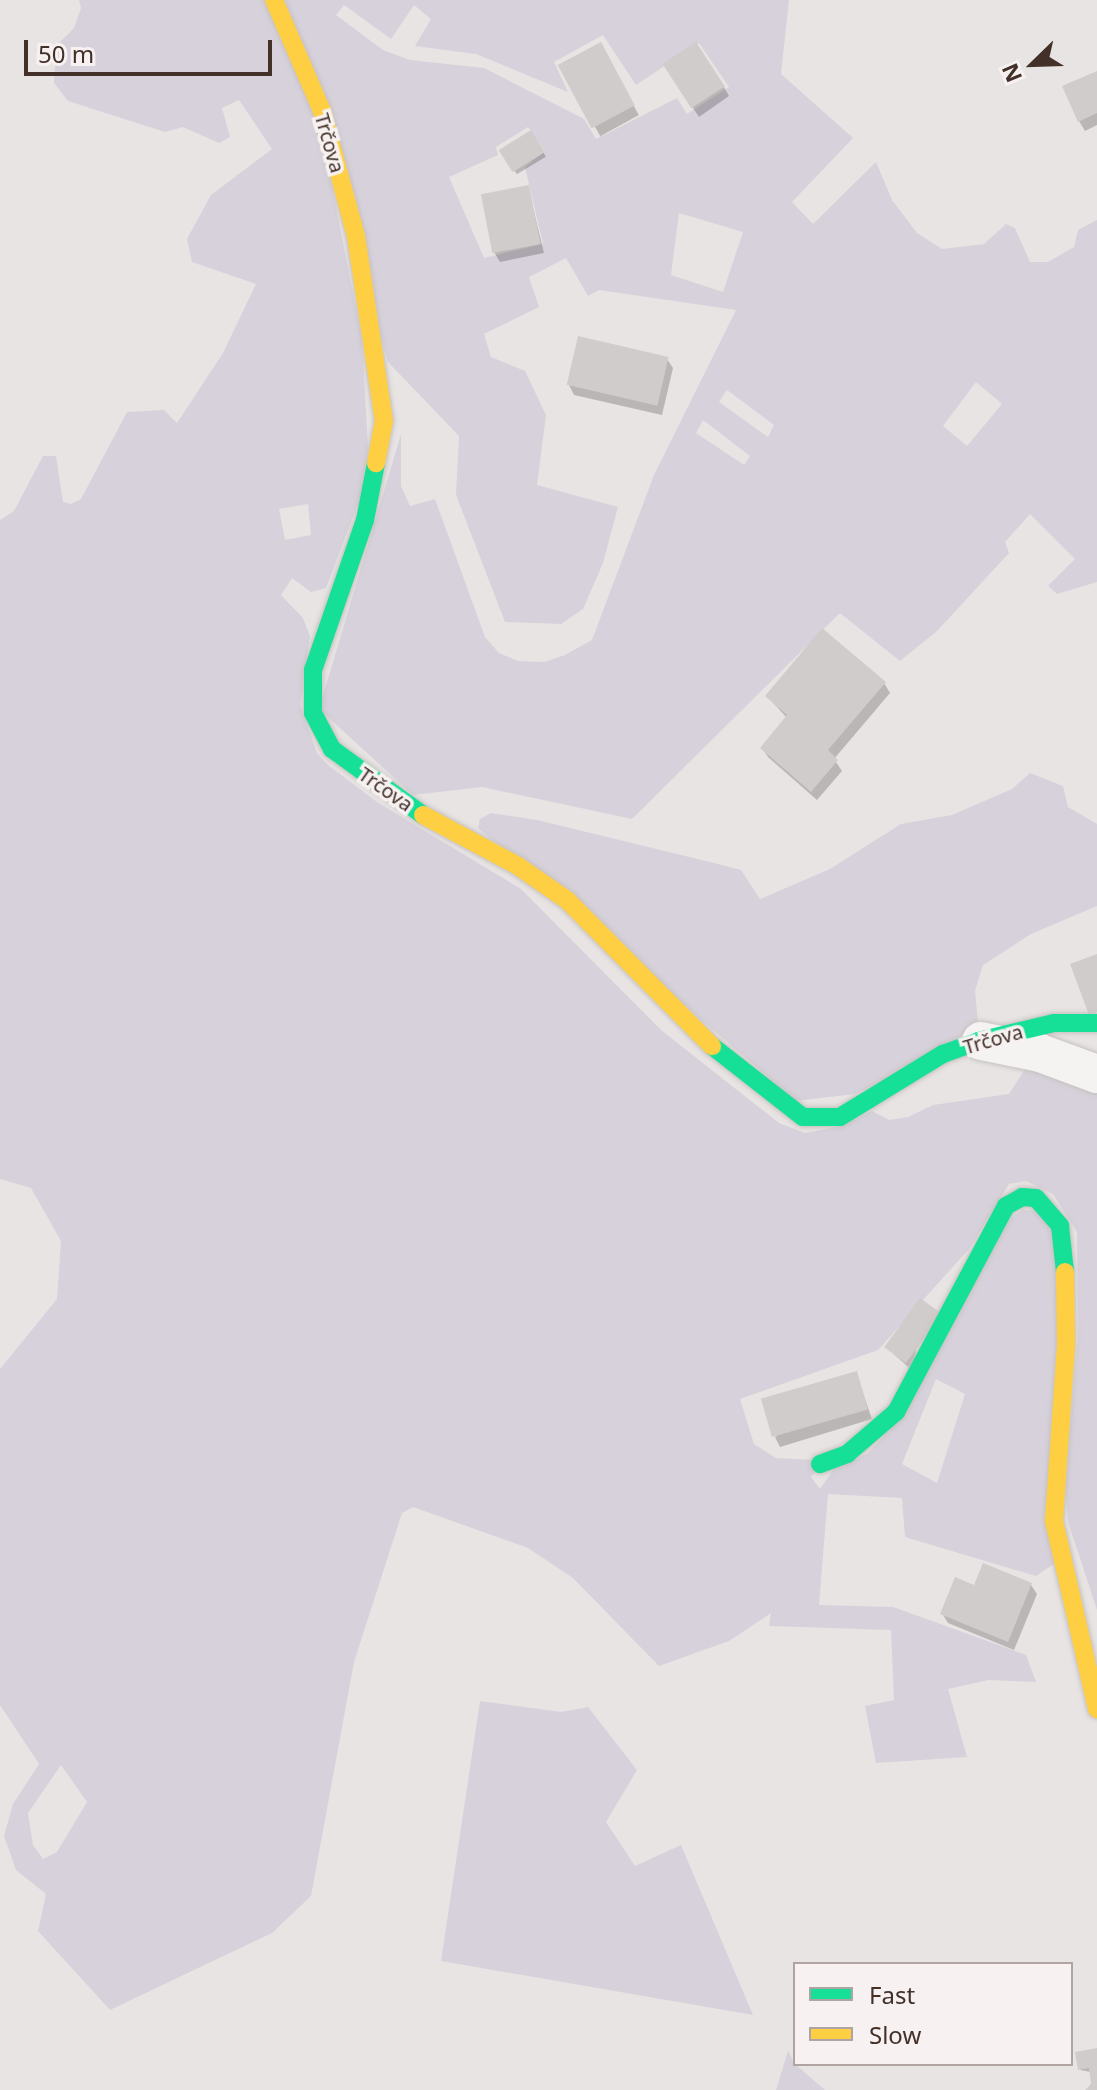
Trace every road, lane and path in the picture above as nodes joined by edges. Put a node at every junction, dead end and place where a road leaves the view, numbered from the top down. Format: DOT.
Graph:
graph roads {
  1 [pos="274,0"];
  2 [pos="1097,1023"];
  3 [pos="978,1041"];
  4 [pos="1097,1074"];
  5 [pos="820,1464"];
  6 [pos="1097,1709"];
  1 -- 3 [label="street, Trčova"];
  2 -- 3 [label="street, Trčova"];
  3 -- 4 [label="street"];
  5 -- 6 [label="street"];
}
